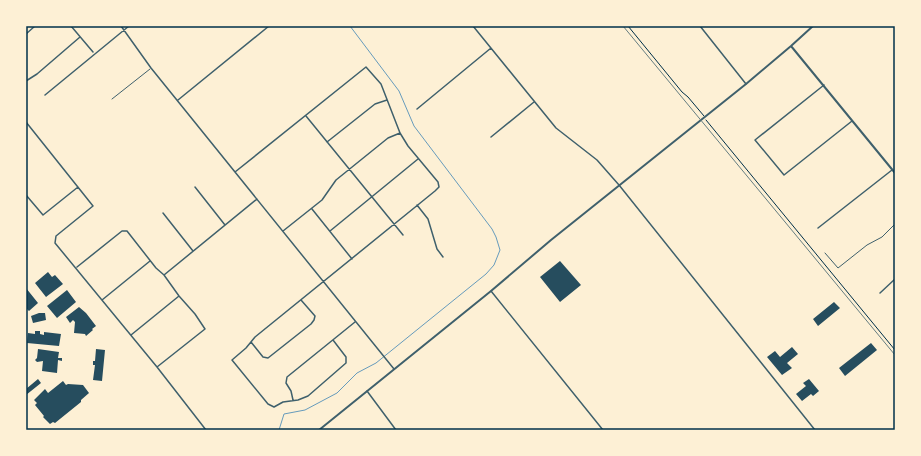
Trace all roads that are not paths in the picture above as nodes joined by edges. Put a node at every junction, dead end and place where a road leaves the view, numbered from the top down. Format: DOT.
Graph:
graph roads {
  1 [pos="35,26"];
  2 [pos="71,26"];
  3 [pos="121,26"];
  4 [pos="129,26"];
  5 [pos="270,26"];
  6 [pos="473,26"];
  7 [pos="700,26"];
  8 [pos="812,26"];
  9 [pos="124,30"];
  10 [pos="26,34"];
  11 [pos="80,37"];
  12 [pos="791,46"];
  13 [pos="491,48"];
  14 [pos="93,52"];
  15 [pos="151,68"];
  16 [pos="26,81"];
  17 [pos="746,84"];
  18 [pos="824,85"];
  19 [pos="45,95"];
  20 [pos="112,99"];
  21 [pos="177,100"];
  22 [pos="387,100"];
  23 [pos="534,102"];
  24 [pos="417,109"];
  25 [pos="306,116"];
  26 [pos="853,120"];
  27 [pos="26,122"];
  28 [pos="400,133"];
  29 [pos="491,137"];
  30 [pos="327,142"];
  31 [pos="418,159"];
  32 [pos="350,169"];
  33 [pos="892,170"];
  34 [pos="235,172"];
  35 [pos="895,173"];
  36 [pos="619,185"];
  37 [pos="78,187"];
  38 [pos="194,187"];
  39 [pos="26,195"];
  40 [pos="372,197"];
  41 [pos="257,199"];
  42 [pos="417,205"];
  43 [pos="311,209"];
  44 [pos="163,213"];
  45 [pos="394,224"];
  46 [pos="895,224"];
  47 [pos="225,225"];
  48 [pos="818,228"];
  49 [pos="283,231"];
  50 [pos="330,231"];
  51 [pos="403,235"];
  52 [pos="193,251"];
  53 [pos="825,253"];
  54 [pos="443,257"];
  55 [pos="352,259"];
  56 [pos="150,261"];
  57 [pos="76,268"];
  58 [pos="164,275"];
  59 [pos="895,279"];
  60 [pos="324,282"];
  61 [pos="491,291"];
  62 [pos="880,293"];
  63 [pos="179,296"];
  64 [pos="102,300"];
  65 [pos="301,300"];
  66 [pos="355,322"];
  67 [pos="131,335"];
  68 [pos="333,340"];
  69 [pos="251,342"];
  70 [pos="157,368"];
  71 [pos="394,369"];
  72 [pos="367,391"];
  73 [pos="293,400"];
  74 [pos="206,430"];
  75 [pos="319,430"];
  76 [pos="396,430"];
  77 [pos="603,430"];
  78 [pos="815,430"];
  1 -- 10 [label="street"];
  2 -- 11 [label="street"];
  3 -- 9 [label="street"];
  4 -- 9 [label="street"];
  5 -- 21 [label="street"];
  6 -- 13 [label="street"];
  7 -- 17 [label="street"];
  8 -- 12 [label="street"];
  9 -- 15 [label="street"];
  9 -- 19 [label="street"];
  11 -- 14 [label="street"];
  11 -- 16 [label="street"];
  12 -- 17 [label="street"];
  12 -- 18 [label="street"];
  13 -- 23 [label="street"];
  13 -- 24 [label="street"];
  15 -- 20 [label="lane"];
  15 -- 21 [label="street"];
  17 -- 36 [label="street"];
  18 -- 26 [label="street"];
  18 -- 26 [label="street"];
  21 -- 34 [label="street"];
  22 -- 25 [label="street"];
  22 -- 28 [label="street"];
  22 -- 30 [label="street"];
  23 -- 29 [label="street"];
  23 -- 36 [label="street"];
  25 -- 30 [label="street"];
  25 -- 34 [label="street"];
  26 -- 33 [label="street"];
  27 -- 37 [label="street"];
  28 -- 31 [label="street"];
  28 -- 32 [label="street"];
  30 -- 32 [label="street"];
  31 -- 40 [label="street"];
  31 -- 42 [label="street"];
  32 -- 40 [label="street"];
  32 -- 43 [label="street"];
  33 -- 35 [label="street"];
  33 -- 48 [label="street"];
  34 -- 41 [label="street"];
  36 -- 61 [label="street"];
  36 -- 78 [label="street"];
  37 -- 39 [label="street"];
  37 -- 57 [label="street"];
  38 -- 47 [label="street"];
  40 -- 45 [label="street"];
  40 -- 50 [label="street"];
  41 -- 47 [label="street"];
  41 -- 49 [label="street"];
  42 -- 45 [label="street"];
  42 -- 54 [label="street"];
  43 -- 49 [label="street"];
  43 -- 50 [label="street"];
  44 -- 52 [label="street"];
  45 -- 51 [label="street"];
  45 -- 55 [label="street"];
  46 -- 53 [label="lane"];
  47 -- 52 [label="street"];
  49 -- 60 [label="street"];
  50 -- 55 [label="street"];
  52 -- 58 [label="street"];
  55 -- 60 [label="street"];
  56 -- 57 [label="street"];
  56 -- 58 [label="street"];
  56 -- 64 [label="street"];
  57 -- 64 [label="street"];
  58 -- 63 [label="street"];
  59 -- 62 [label="street"];
  60 -- 65 [label="street"];
  60 -- 66 [label="street"];
  61 -- 71 [label="street"];
  61 -- 77 [label="street"];
  63 -- 67 [label="street"];
  63 -- 70 [label="street"];
  64 -- 67 [label="street"];
  65 -- 69 [label="street"];
  65 -- 69 [label="street"];
  66 -- 68 [label="street"];
  66 -- 71 [label="street"];
  67 -- 70 [label="street"];
  68 -- 73 [label="street"];
  68 -- 73 [label="street"];
  69 -- 73 [label="street"];
  70 -- 74 [label="street"];
  71 -- 72 [label="street"];
  72 -- 75 [label="street"];
  72 -- 76 [label="street"];
}
